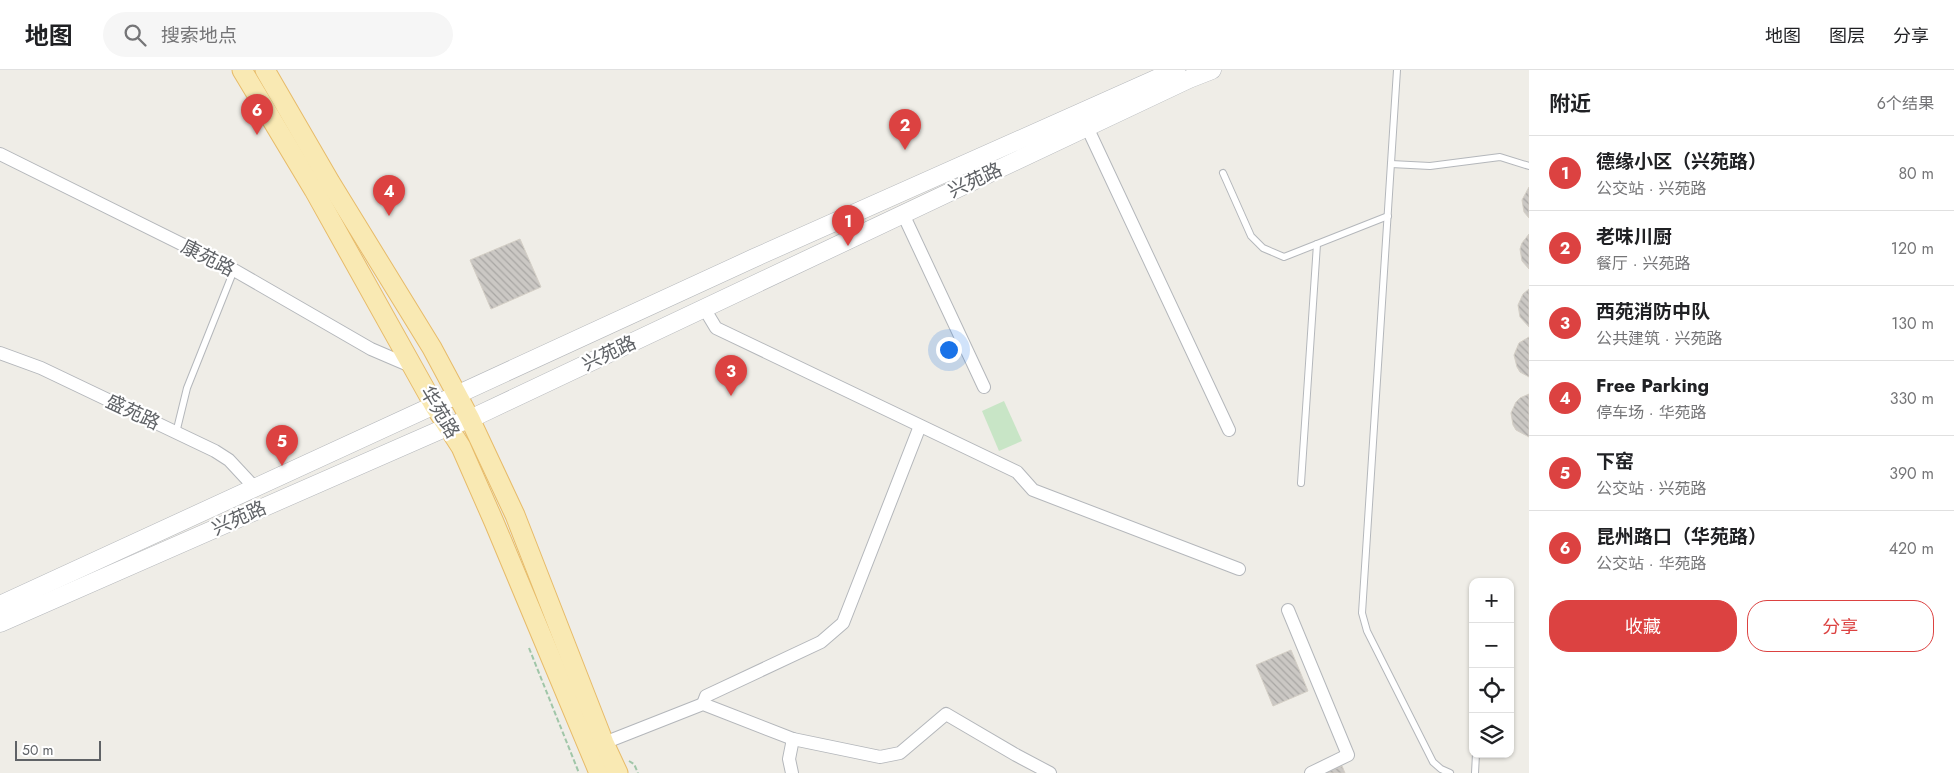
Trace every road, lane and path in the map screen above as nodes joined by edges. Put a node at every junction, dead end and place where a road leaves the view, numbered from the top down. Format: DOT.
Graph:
graph roads {
  1 [pos="242,70"];
  2 [pos="265,70"];
  3 [pos="1176,70"];
  4 [pos="1212,70"];
  5 [pos="1397,70"];
  6 [pos="1087,127"];
  7 [pos="0,154"];
  8 [pos="1391,164"];
  9 [pos="1529,166"];
  10 [pos="1223,173"];
  11 [pos="903,214"];
  12 [pos="1388,216"];
  13 [pos="1317,244"];
  14 [pos="234,270"];
  15 [pos="704,308"];
  16 [pos="0,354"];
  17 [pos="413,367"];
  18 [pos="984,387"];
  19 [pos="456,395"];
  20 [pos="434,406"];
  21 [pos="470,419"];
  22 [pos="920,426"];
  23 [pos="447,427"];
  24 [pos="1229,430"];
  25 [pos="176,432"];
  26 [pos="1300,484"];
  27 [pos="255,488"];
  28 [pos="1239,569"];
  29 [pos="0,605"];
  30 [pos="1288,610"];
  31 [pos="0,623"];
  32 [pos="703,704"];
  33 [pos="793,739"];
  34 [pos="604,744"];
  35 [pos="1476,758"];
  36 [pos="599,773"];
  37 [pos="618,773"];
  38 [pos="792,773"];
  39 [pos="1050,773"];
  40 [pos="1312,773"];
  41 [pos="1450,773"];
  42 [pos="1475,773"];
  1 -- 17 [label="main road, 华苑路"];
  2 -- 19 [label="main road, 华苑路"];
  3 -- 19 [label="main road, 兴苑路"];
  4 -- 6 [label="main road, 兴苑路"];
  5 -- 8 [label="lane"];
  6 -- 11 [label="main road, 兴苑路"];
  6 -- 24 [label="street"];
  7 -- 14 [label="street, 康苑路"];
  8 -- 9 [label="lane"];
  8 -- 12 [label="lane"];
  10 -- 13 [label="lane"];
  11 -- 15 [label="main road, 兴苑路"];
  11 -- 18 [label="street"];
  12 -- 13 [label="lane"];
  12 -- 41 [label="lane"];
  13 -- 26 [label="lane"];
  14 -- 17 [label="street, 康苑路"];
  14 -- 25 [label="lane"];
  15 -- 21 [label="main road, 兴苑路"];
  15 -- 22 [label="street"];
  16 -- 25 [label="street, 盛苑路"];
  17 -- 20 [label="main road, 华苑路"];
  19 -- 20 [label="main road, 兴苑路"];
  19 -- 21 [label="main road, 华苑路"];
  20 -- 23 [label="main road, 华苑路"];
  20 -- 27 [label="main road, 兴苑路"];
  21 -- 23 [label="main road, 兴苑路"];
  21 -- 34 [label="main road, 华苑路"];
  22 -- 28 [label="street"];
  22 -- 32 [label="street"];
  23 -- 31 [label="main road, 兴苑路"];
  23 -- 36 [label="main road, 华苑路"];
  25 -- 27 [label="street, 盛苑路"];
  27 -- 29 [label="main road, 兴苑路"];
  30 -- 40 [label="street"];
  32 -- 33 [label="street"];
  32 -- 34 [label="street"];
  33 -- 38 [label="street"];
  33 -- 39 [label="street"];
  34 -- 37 [label="main road, 华苑路"];
  35 -- 42 [label="lane"];
}
